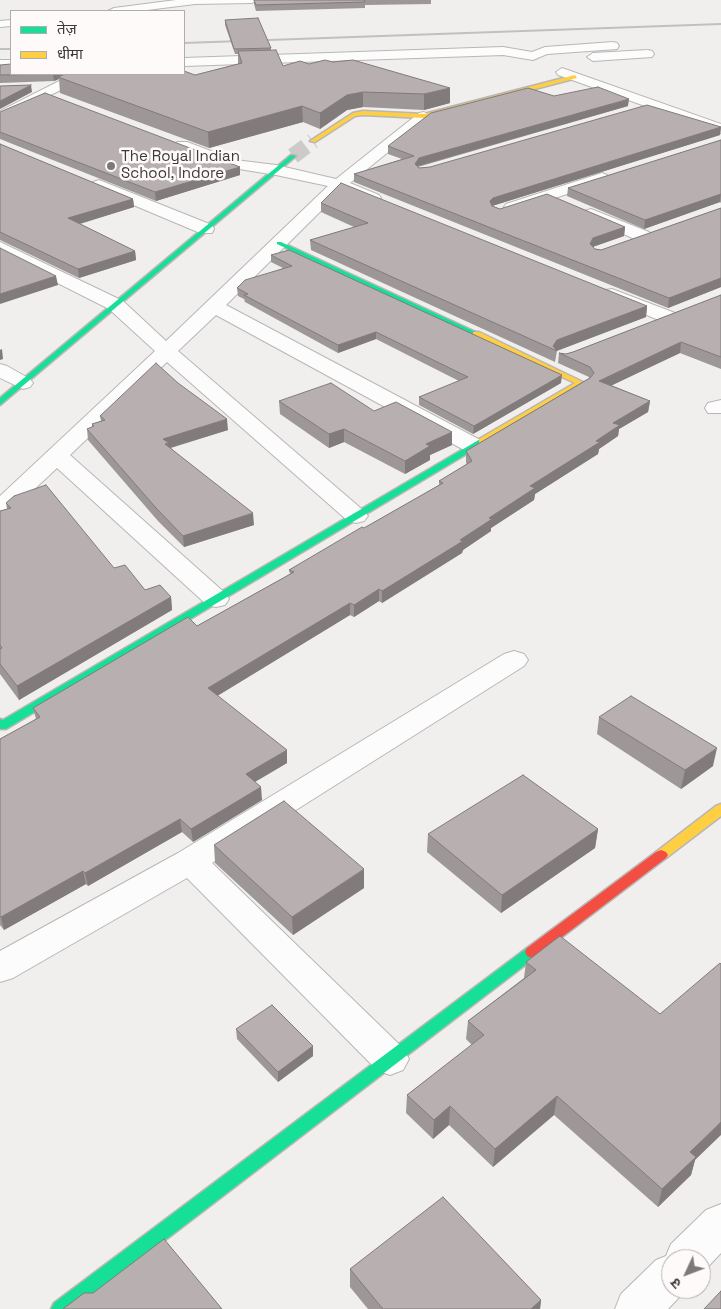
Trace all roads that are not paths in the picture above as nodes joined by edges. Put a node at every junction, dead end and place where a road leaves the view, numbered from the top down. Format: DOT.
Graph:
graph roads {
  1 [pos="252,0"];
  2 [pos="199,1"];
  3 [pos="122,10"];
  4 [pos="613,46"];
  5 [pos="648,54"];
  6 [pos="533,56"];
  7 [pos="566,58"];
  8 [pos="185,62"];
  9 [pos="185,68"];
  10 [pos="542,72"];
  11 [pos="562,72"];
  12 [pos="80,75"];
  13 [pos="575,77"];
  14 [pos="28,87"];
  15 [pos="51,90"];
  16 [pos="62,100"];
  17 [pos="654,105"];
  18 [pos="634,111"];
  19 [pos="0,116"];
  20 [pos="424,116"];
  21 [pos="721,129"];
  22 [pos="170,140"];
  23 [pos="313,142"];
  24 [pos="293,156"];
  25 [pos="276,170"];
  26 [pos="620,172"];
  27 [pos="81,178"];
  28 [pos="339,184"];
  29 [pos="546,196"];
  30 [pos="384,203"];
  31 [pos="499,211"];
  32 [pos="206,230"];
  33 [pos="660,230"];
  34 [pos="643,236"];
  35 [pos="279,243"];
  36 [pos="617,245"];
  37 [pos="0,247"];
  38 [pos="595,287"];
  39 [pos="116,305"];
  40 [pos="214,306"];
  41 [pos="642,327"];
  42 [pos="166,351"];
  43 [pos="0,370"];
  44 [pos="23,383"];
  45 [pos="0,402"];
  46 [pos="474,446"];
  47 [pos="56,455"];
  48 [pos="0,509"];
  49 [pos="356,516"];
  50 [pos="216,599"];
  51 [pos="514,660"];
  52 [pos="0,723"];
  53 [pos="721,809"];
  54 [pos="190,861"];
  55 [pos="0,968"];
  56 [pos="390,1059"];
  57 [pos="721,1224"];
  58 [pos="696,1249"];
  59 [pos="661,1285"];
  60 [pos="60,1309"];
  61 [pos="637,1309"];
  1 -- 2 [label="street"];
  2 -- 3 [label="street"];
  4 -- 6 [label="street"];
  5 -- 7 [label="street"];
  6 -- 7 [label="street"];
  6 -- 8 [label="street"];
  6 -- 9 [label="street"];
  7 -- 11 [label="street"];
  10 -- 11 [label="street"];
  11 -- 13 [label="street"];
  12 -- 15 [label="street"];
  13 -- 17 [label="street"];
  13 -- 20 [label="street"];
  14 -- 15 [label="street"];
  15 -- 16 [label="street"];
  15 -- 19 [label="street"];
  17 -- 18 [label="street"];
  17 -- 21 [label="street"];
  20 -- 23 [label="street"];
  20 -- 28 [label="street"];
  22 -- 25 [label="street"];
  24 -- 25 [label="street"];
  25 -- 28 [label="street"];
  25 -- 32 [label="street"];
  26 -- 29 [label="street"];
  27 -- 32 [label="street"];
  28 -- 30 [label="street"];
  28 -- 35 [label="street"];
  29 -- 31 [label="street"];
  29 -- 34 [label="street"];
  32 -- 39 [label="street"];
  33 -- 34 [label="street"];
  34 -- 36 [label="street"];
  35 -- 40 [label="street"];
  35 -- 46 [label="street"];
  37 -- 39 [label="street"];
  38 -- 41 [label="street"];
  39 -- 42 [label="street"];
  39 -- 44 [label="street"];
  40 -- 42 [label="street"];
  40 -- 46 [label="street"];
  42 -- 47 [label="street"];
  42 -- 49 [label="street"];
  43 -- 44 [label="street"];
  44 -- 45 [label="street"];
  46 -- 49 [label="street"];
  47 -- 48 [label="street"];
  47 -- 50 [label="street"];
  49 -- 50 [label="street"];
  50 -- 52 [label="street"];
  51 -- 54 [label="street"];
  53 -- 56 [label="street"];
  54 -- 55 [label="street"];
  54 -- 56 [label="street"];
  56 -- 60 [label="street"];
  57 -- 58 [label="street"];
  59 -- 61 [label="street"];
}
